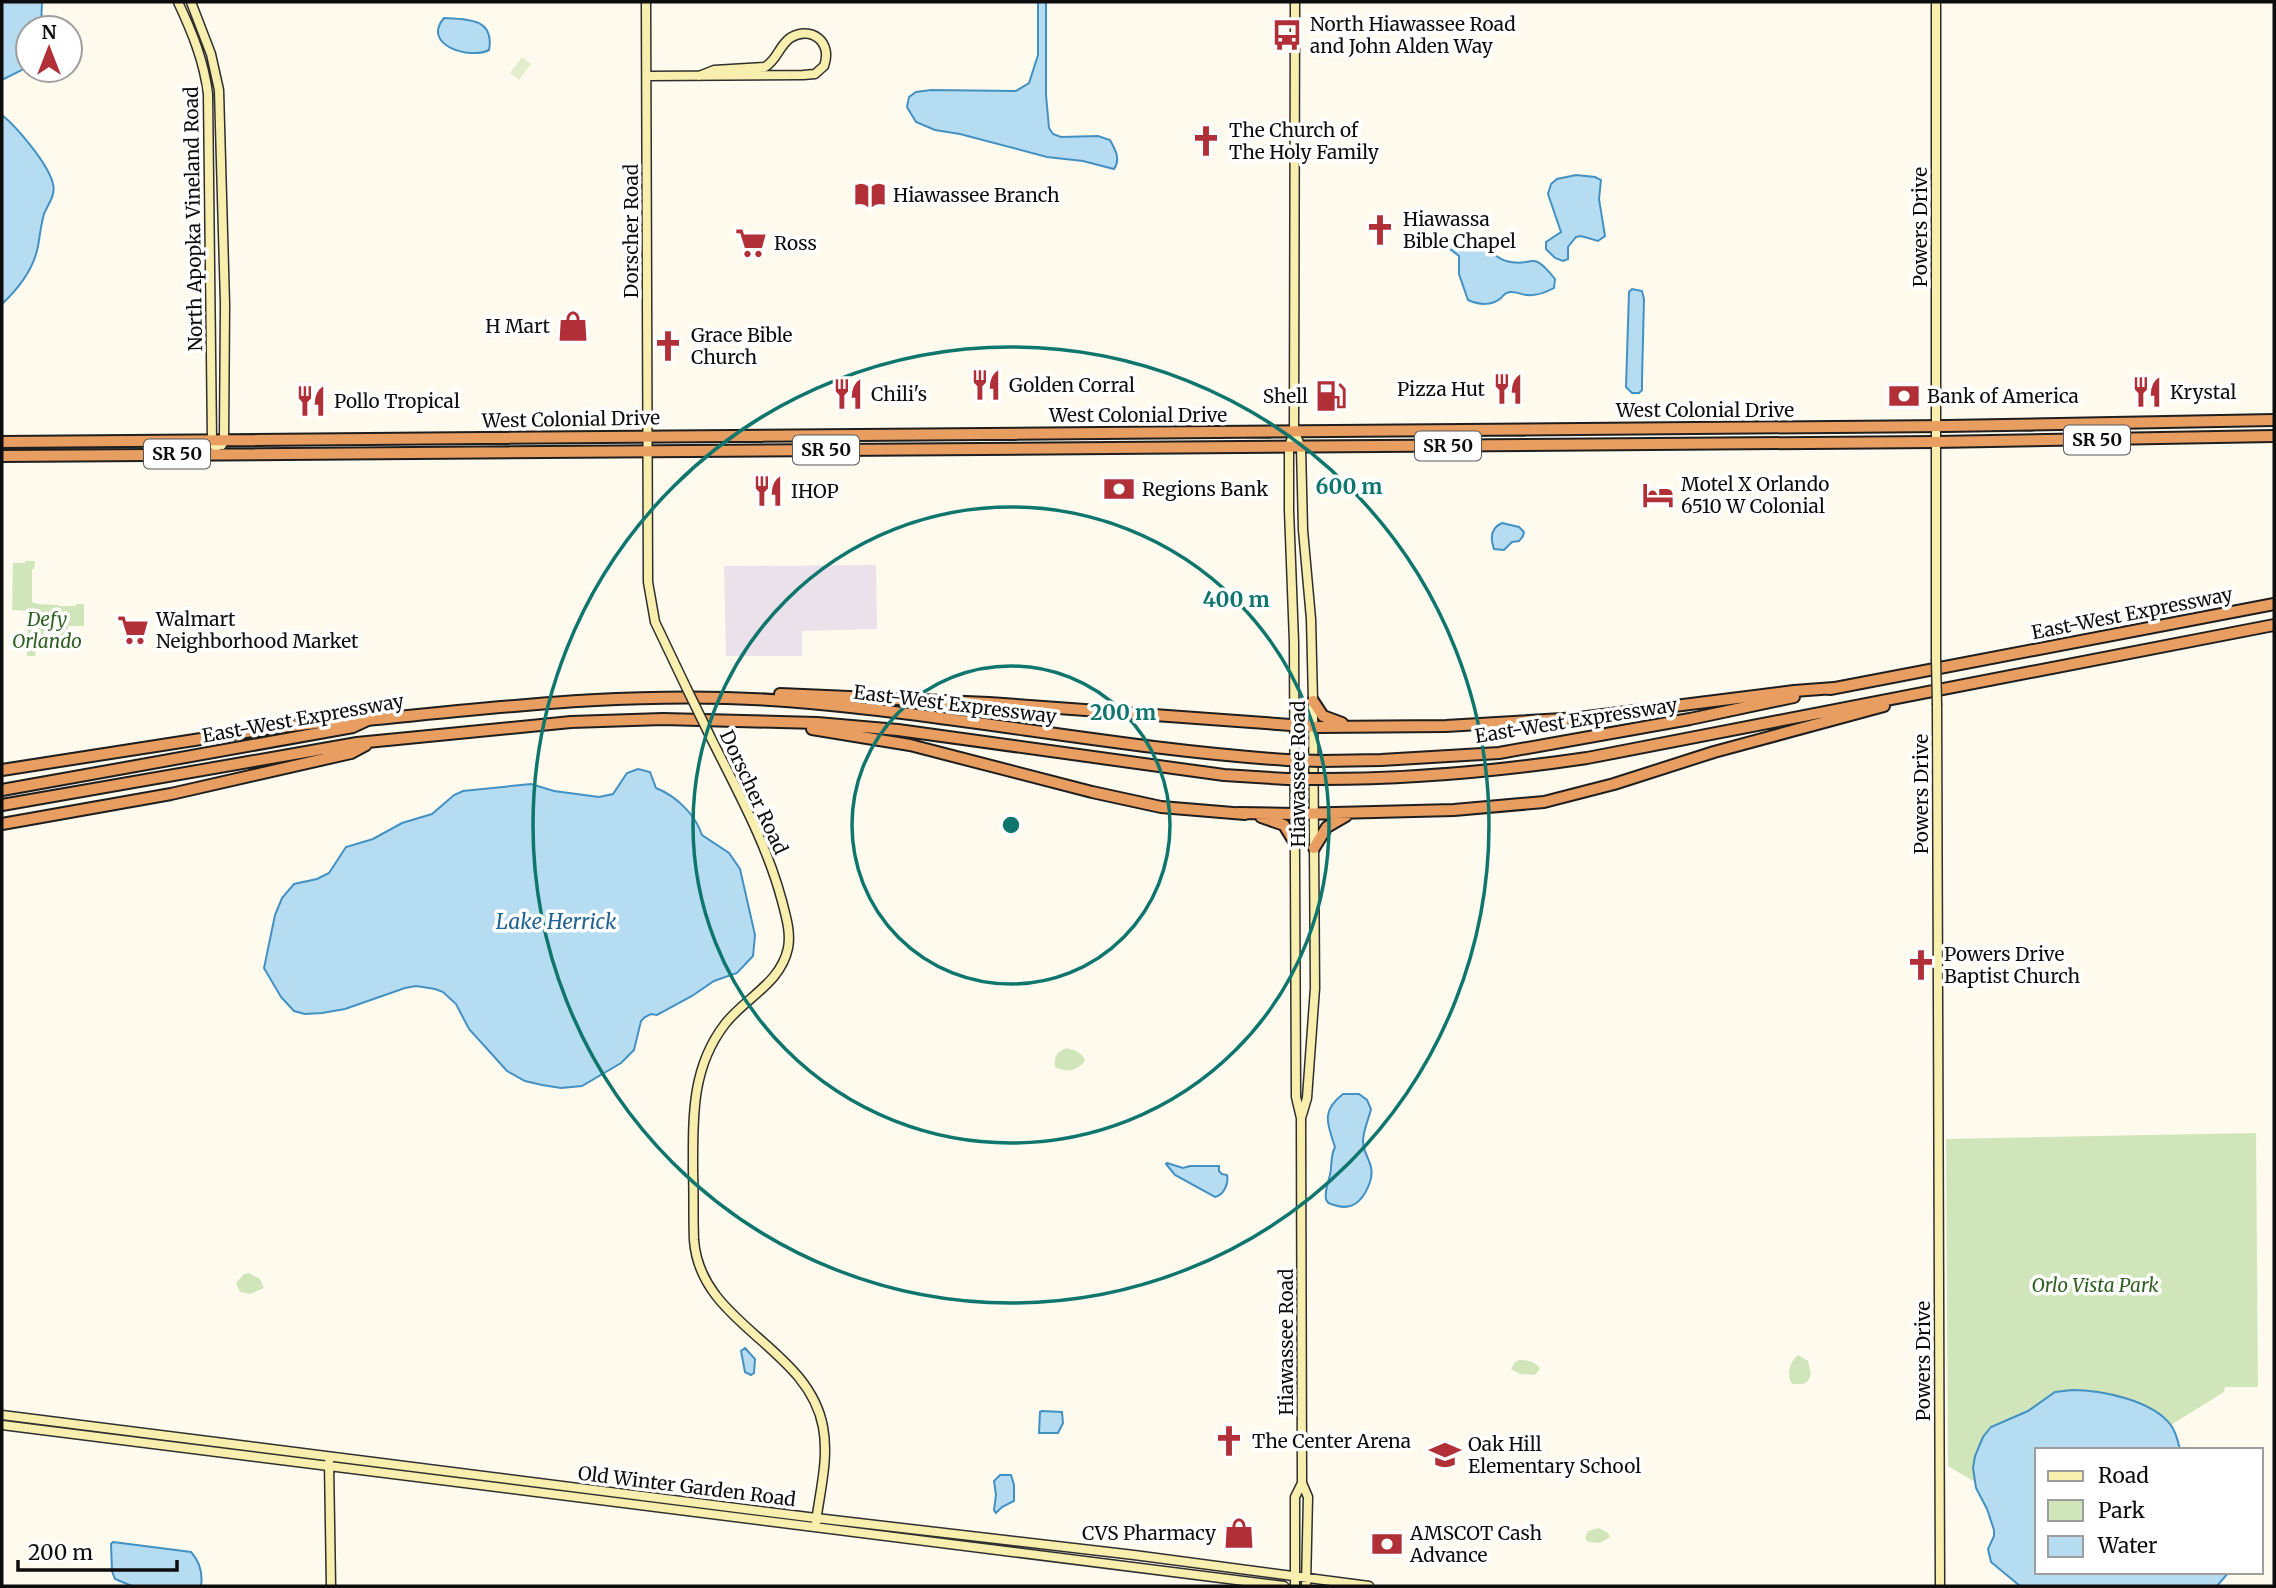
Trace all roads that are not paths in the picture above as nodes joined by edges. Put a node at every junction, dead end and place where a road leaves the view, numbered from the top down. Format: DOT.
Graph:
graph roads {
  1 [pos="178,2"];
  2 [pos="191,2"];
  3 [pos="646,2"];
  4 [pos="1295,2"];
  5 [pos="1936,2"];
  6 [pos="647,76"];
  7 [pos="699,76"];
  8 [pos="2274,420"];
  9 [pos="1936,426"];
  10 [pos="1695,428"];
  11 [pos="1751,428"];
  12 [pos="1497,429"];
  13 [pos="1557,429"];
  14 [pos="1294,431"];
  15 [pos="1083,432"];
  16 [pos="1162,432"];
  17 [pos="883,434"];
  18 [pos="646,436"];
  19 [pos="2274,436"];
  20 [pos="454,438"];
  21 [pos="409,439"];
  22 [pos="212,440"];
  23 [pos="224,440"];
  24 [pos="2,442"];
  25 [pos="43,442"];
  26 [pos="1935,442"];
  27 [pos="1639,444"];
  28 [pos="1695,444"];
  29 [pos="1505,445"];
  30 [pos="1446,446"];
  31 [pos="1289,447"];
  32 [pos="1301,447"];
  33 [pos="1031,449"];
  34 [pos="1083,449"];
  35 [pos="882,450"];
  36 [pos="646,452"];
  37 [pos="364,453"];
  38 [pos="406,453"];
  39 [pos="218,454"];
  40 [pos="6,456"];
  41 [pos="2274,604"];
  42 [pos="2274,625"];
  43 [pos="1834,688"];
  44 [pos="745,699"];
  45 [pos="1896,700"];
  46 [pos="1313,701"];
  47 [pos="368,720"];
  48 [pos="796,723"];
  49 [pos="1295,724"];
  50 [pos="1314,726"];
  51 [pos="1355,726"];
  52 [pos="372,742"];
  53 [pos="2,770"];
  54 [pos="2,790"];
  55 [pos="2,805"];
  56 [pos="1239,813"];
  57 [pos="1353,813"];
  58 [pos="1295,814"];
  59 [pos="1314,814"];
  60 [pos="2,824"];
  61 [pos="1295,843"];
  62 [pos="1314,848"];
  63 [pos="1301,1118"];
  64 [pos="2,1415"];
  65 [pos="2,1425"];
  66 [pos="329,1456"];
  67 [pos="330,1466"];
  68 [pos="1302,1483"];
  69 [pos="816,1518"];
  70 [pos="815,1528"];
  71 [pos="1295,1576"];
  72 [pos="1307,1582"];
  73 [pos="331,1586"];
  74 [pos="1284,1586"];
  75 [pos="1295,1586"];
  76 [pos="1369,1586"];
  77 [pos="1940,1586"];
  1 -- 22 [label="main road, North Apopka Vineland Road"];
  2 -- 23 [label="main road, North Apopka Vineland Road"];
  3 -- 6 [label="main road, Dorscher Road"];
  4 -- 14 [label="main road, Hiawassee Road"];
  5 -- 9 [label="main road, Powers Drive"];
  6 -- 7 [label="main road"];
  6 -- 18 [label="main road, Dorscher Road"];
  7 -- 7 [label="main road"];
  8 -- 9 [label="highway, West Colonial Drive / SR 50"];
  9 -- 11 [label="highway, West Colonial Drive / SR 50"];
  9 -- 26 [label="main road, Powers Drive"];
  10 -- 11 [label="highway, West Colonial Drive / SR 50"];
  10 -- 13 [label="highway, West Colonial Drive / SR 50"];
  10 -- 27 [label="highway"];
  11 -- 28 [label="highway"];
  12 -- 13 [label="highway, West Colonial Drive / SR 50"];
  12 -- 14 [label="highway, West Colonial Drive / SR 50"];
  12 -- 30 [label="highway"];
  13 -- 29 [label="highway"];
  14 -- 16 [label="highway, West Colonial Drive / SR 50"];
  14 -- 31 [label="main road, Hiawassee Road"];
  14 -- 32 [label="main road, Hiawassee Road"];
  15 -- 16 [label="highway, West Colonial Drive / SR 50"];
  15 -- 17 [label="highway, West Colonial Drive / SR 50"];
  15 -- 33 [label="highway"];
  16 -- 34 [label="highway"];
  17 -- 18 [label="highway, West Colonial Drive / SR 50"];
  17 -- 35 [label="highway"];
  18 -- 20 [label="highway, West Colonial Drive / SR 50"];
  18 -- 36 [label="main road, Dorscher Road"];
  19 -- 26 [label="highway, West Colonial Drive / SR 50"];
  20 -- 21 [label="highway, West Colonial Drive / SR 50"];
  20 -- 38 [label="highway"];
  21 -- 23 [label="highway, West Colonial Drive / SR 50"];
  21 -- 37 [label="highway"];
  22 -- 23 [label="highway, West Colonial Drive / SR 50"];
  22 -- 25 [label="highway, West Colonial Drive / SR 50"];
  22 -- 39 [label="main road"];
  23 -- 39 [label="main road"];
  24 -- 25 [label="highway, West Colonial Drive / SR 50"];
  25 -- 40 [label="highway"];
  26 -- 28 [label="highway, West Colonial Drive / SR 50"];
  26 -- 77 [label="main road, Powers Drive, bridge"];
  27 -- 28 [label="highway, West Colonial Drive / SR 50"];
  27 -- 29 [label="highway, West Colonial Drive / SR 50"];
  29 -- 30 [label="highway, West Colonial Drive / SR 50"];
  30 -- 32 [label="highway, West Colonial Drive / SR 50"];
  31 -- 32 [label="highway, West Colonial Drive / SR 50"];
  31 -- 34 [label="highway, West Colonial Drive / SR 50"];
  31 -- 49 [label="main road, Hiawassee Road"];
  32 -- 46 [label="main road, Hiawassee Road"];
  33 -- 34 [label="highway, West Colonial Drive / SR 50"];
  33 -- 35 [label="highway, West Colonial Drive / SR 50"];
  35 -- 36 [label="highway, West Colonial Drive / SR 50"];
  36 -- 38 [label="highway, West Colonial Drive / SR 50"];
  36 -- 69 [label="main road, Dorscher Road, bridge"];
  37 -- 38 [label="highway, West Colonial Drive / SR 50"];
  37 -- 39 [label="highway, West Colonial Drive / SR 50"];
  39 -- 40 [label="highway, West Colonial Drive / SR 50"];
  41 -- 43 [label="highway, East-West Expressway"];
  42 -- 45 [label="highway, East-West Expressway"];
  43 -- 44 [label="highway, East-West Expressway, bridge"];
  43 -- 51 [label="highway"];
  44 -- 47 [label="highway, East-West Expressway"];
  44 -- 49 [label="highway"];
  45 -- 48 [label="highway, East-West Expressway, bridge"];
  45 -- 57 [label="highway"];
  46 -- 50 [label="main road, Hiawassee Road"];
  46 -- 51 [label="highway"];
  47 -- 53 [label="highway"];
  47 -- 54 [label="highway, East-West Expressway"];
  48 -- 52 [label="highway, East-West Expressway"];
  48 -- 56 [label="highway"];
  49 -- 50 [label="highway"];
  49 -- 58 [label="main road, Hiawassee Road"];
  50 -- 51 [label="highway"];
  50 -- 59 [label="main road, Hiawassee Road"];
  52 -- 55 [label="highway, East-West Expressway"];
  52 -- 60 [label="highway"];
  56 -- 58 [label="highway"];
  56 -- 61 [label="highway"];
  57 -- 59 [label="highway"];
  57 -- 62 [label="highway"];
  58 -- 59 [label="highway"];
  58 -- 61 [label="main road, Hiawassee Road"];
  59 -- 62 [label="main road, Hiawassee Road"];
  61 -- 63 [label="main road, Hiawassee Road"];
  62 -- 63 [label="main road, Hiawassee Road"];
  63 -- 68 [label="main road, Hiawassee Road"];
  64 -- 66 [label="main road, Old Winter Garden Road"];
  65 -- 67 [label="main road, Old Winter Garden Road"];
  66 -- 67 [label="main road"];
  66 -- 69 [label="main road, Old Winter Garden Road"];
  67 -- 70 [label="main road, Old Winter Garden Road"];
  67 -- 73 [label="main road"];
  68 -- 71 [label="main road, Hiawassee Road"];
  68 -- 72 [label="main road, Hiawassee Road"];
  69 -- 70 [label="main road, Dorscher Road"];
  69 -- 71 [label="main road, Old Winter Garden Road"];
  70 -- 74 [label="main road, Old Winter Garden Road"];
  71 -- 72 [label="main road, Old Winter Garden Road"];
  71 -- 75 [label="main road, Hiawassee Road"];
  72 -- 76 [label="main road, Old Winter Garden Road"];
}
